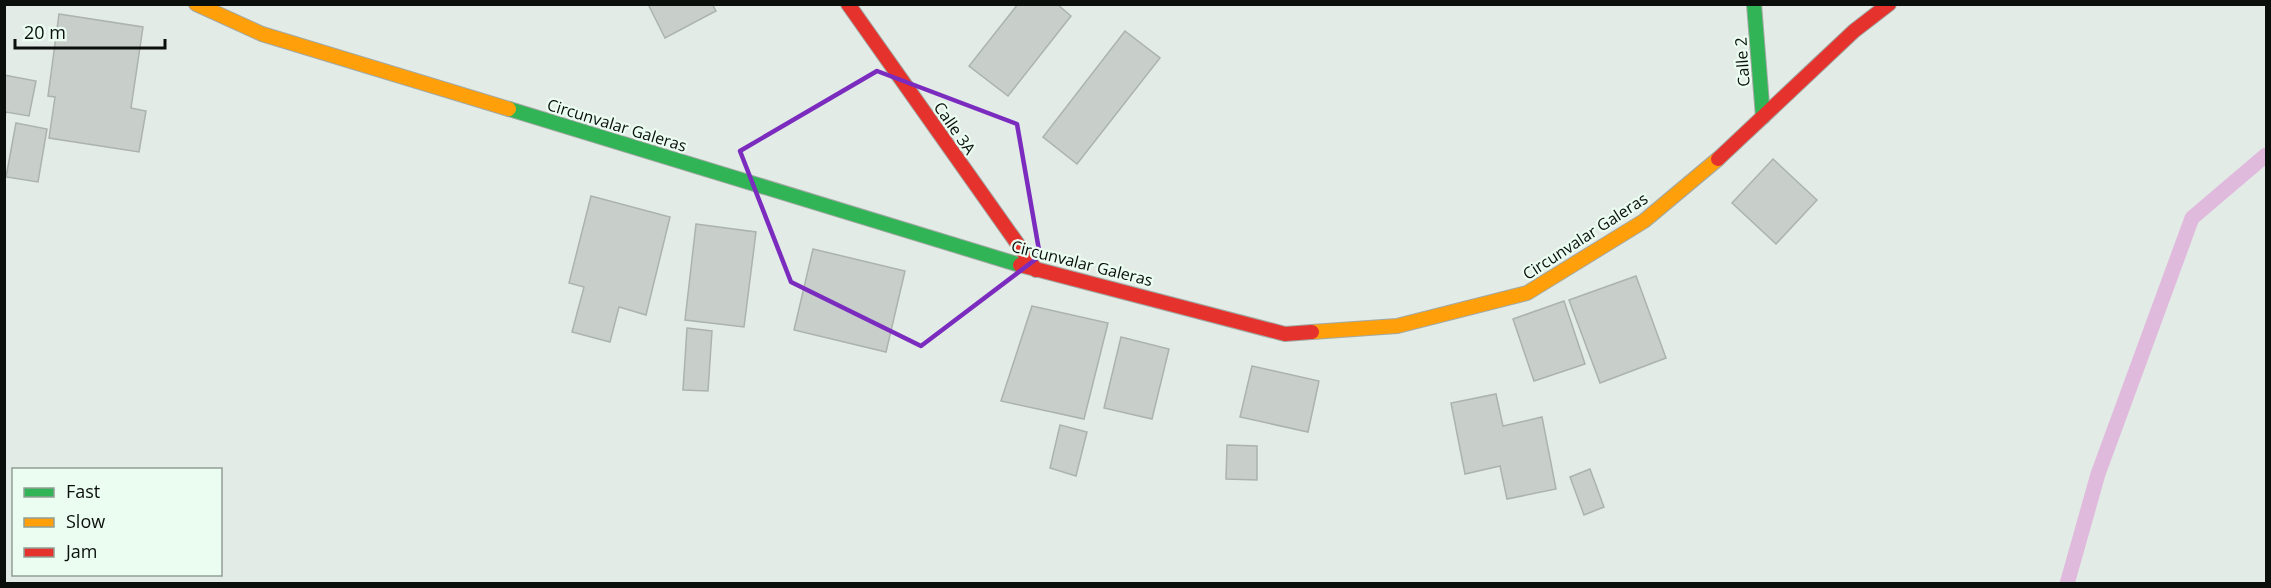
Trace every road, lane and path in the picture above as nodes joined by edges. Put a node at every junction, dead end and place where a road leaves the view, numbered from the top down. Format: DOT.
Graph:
graph roads {
  1 [pos="196,4"];
  2 [pos="848,4"];
  3 [pos="1754,4"];
  4 [pos="1889,4"];
  5 [pos="1763,117"];
  6 [pos="1036,270"];
  1 -- 6 [label="main road, Circunvalar Galeras"];
  2 -- 6 [label="main road, Calle 3A"];
  3 -- 5 [label="main road, Calle 2"];
  4 -- 5 [label="main road, Circunvalar Galeras"];
  5 -- 6 [label="main road, Circunvalar Galeras"];
}
